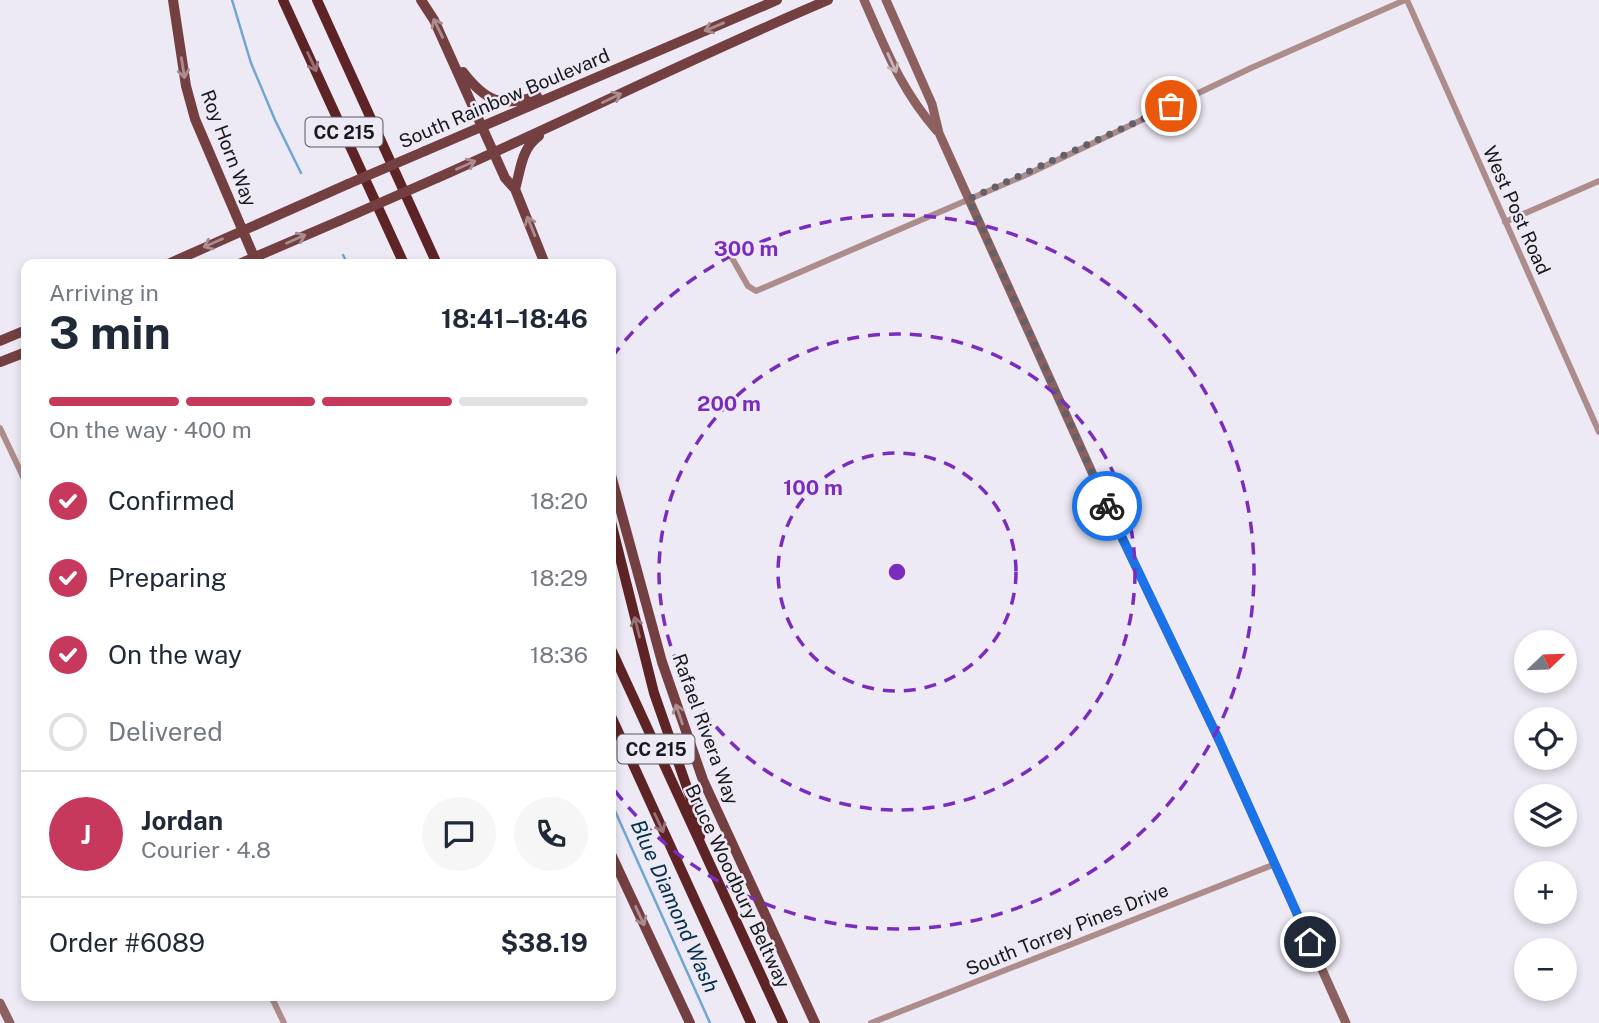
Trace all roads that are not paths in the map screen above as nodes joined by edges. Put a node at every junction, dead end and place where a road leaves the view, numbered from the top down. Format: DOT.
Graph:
graph roads {
  1 [pos="173,0"];
  2 [pos="284,0"];
  3 [pos="317,0"];
  4 [pos="421,0"];
  5 [pos="777,0"];
  6 [pos="828,0"];
  7 [pos="864,0"];
  8 [pos="886,0"];
  9 [pos="1406,0"];
  10 [pos="452,58"];
  11 [pos="616,69"];
  12 [pos="482,126"];
  13 [pos="551,128"];
  14 [pos="939,132"];
  15 [pos="494,153"];
  16 [pos="1599,181"];
  17 [pos="515,189"];
  18 [pos="969,199"];
  19 [pos="1505,222"];
  20 [pos="242,231"];
  21 [pos="732,258"];
  22 [pos="179,259"];
  23 [pos="254,259"];
  24 [pos="259,259"];
  25 [pos="402,259"];
  26 [pos="435,259"];
  27 [pos="543,259"];
  28 [pos="21,332"];
  29 [pos="21,333"];
  30 [pos="0,341"];
  31 [pos="0,348"];
  32 [pos="21,354"];
  33 [pos="0,362"];
  34 [pos="0,428"];
  35 [pos="1599,432"];
  36 [pos="21,472"];
  37 [pos="616,493"];
  38 [pos="616,542"];
  39 [pos="616,660"];
  40 [pos="616,727"];
  41 [pos="702,850"];
  42 [pos="1275,864"];
  43 [pos="616,865"];
  44 [pos="273,1001"];
  45 [pos="0,1003"];
  46 [pos="10,1023"];
  47 [pos="284,1023"];
  48 [pos="690,1023"];
  49 [pos="751,1023"];
  50 [pos="783,1023"];
  51 [pos="815,1023"];
  52 [pos="871,1023"];
  53 [pos="1346,1023"];
  1 -- 20 [label="main road, Roy Horn Way, one-way"];
  2 -- 25 [label="highway, CC 215, one-way"];
  3 -- 26 [label="highway, CC 215"];
  10 -- 4 [label="main road, one-way"];
  5 -- 11 [label="main road, South Rainbow Boulevard, one-way"];
  13 -- 6 [label="main road, one-way"];
  7 -- 14 [label="main road, one-way"];
  8 -- 14 [label="main road"];
  9 -- 18 [label="street"];
  9 -- 19 [label="street, West Post Road"];
  10 -- 11 [label="main road"];
  10 -- 12 [label="main road"];
  11 -- 12 [label="main road, South Rainbow Boulevard"];
  12 -- 15 [label="main road"];
  12 -- 20 [label="main road, South Rainbow Boulevard, bridge"];
  13 -- 15 [label="main road"];
  13 -- 17 [label="main road"];
  14 -- 18 [label="main road"];
  15 -- 17 [label="main road"];
  24 -- 15 [label="main road, one-way, bridge"];
  16 -- 19 [label="street"];
  27 -- 17 [label="main road, one-way"];
  18 -- 21 [label="street"];
  18 -- 42 [label="main road"];
  19 -- 35 [label="street, West Post Road"];
  20 -- 22 [label="main road, South Rainbow Boulevard, one-way"];
  20 -- 23 [label="main road, Roy Horn Way"];
  28 -- 30 [label="main road"];
  29 -- 31 [label="main road"];
  32 -- 33 [label="main road"];
  34 -- 36 [label="street"];
  51 -- 37 [label="main road, Rafael Rivera Way, one-way"];
  41 -- 38 [label="highway, one-way"];
  39 -- 41 [label="highway, Bruce Woodbury Beltway / CC 215"];
  40 -- 49 [label="highway, CC 215, one-way"];
  41 -- 50 [label="highway, Bruce Woodbury Beltway / CC 215"];
  42 -- 52 [label="street, South Torrey Pines Drive"];
  42 -- 53 [label="main road"];
  43 -- 48 [label="main road, one-way"];
  44 -- 47 [label="street"];
  45 -- 46 [label="main road"];
}
